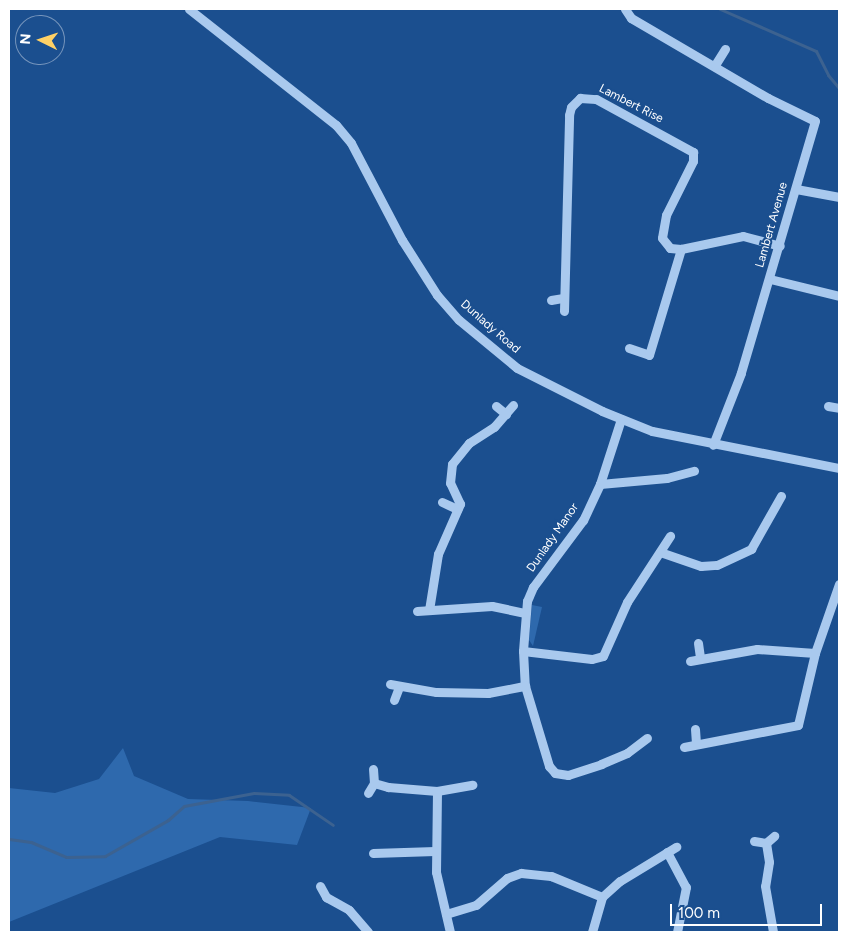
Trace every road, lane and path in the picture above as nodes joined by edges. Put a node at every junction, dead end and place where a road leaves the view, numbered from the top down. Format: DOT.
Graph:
graph roads {
  1 [pos="189,9"];
  2 [pos="625,9"];
  3 [pos="725,49"];
  4 [pos="714,65"];
  5 [pos="796,189"];
  6 [pos="839,197"];
  7 [pos="780,246"];
  8 [pos="681,249"];
  9 [pos="770,280"];
  10 [pos="839,296"];
  11 [pos="562,298"];
  12 [pos="551,300"];
  13 [pos="564,311"];
  14 [pos="630,348"];
  15 [pos="496,406"];
  16 [pos="514,406"];
  17 [pos="828,406"];
  18 [pos="839,408"];
  19 [pos="506,414"];
  20 [pos="621,419"];
  21 [pos="713,445"];
  22 [pos="839,468"];
  23 [pos="694,471"];
  24 [pos="600,484"];
  25 [pos="781,496"];
  26 [pos="442,502"];
  27 [pos="457,509"];
  28 [pos="670,536"];
  29 [pos="660,552"];
  30 [pos="839,584"];
  31 [pos="429,610"];
  32 [pos="417,611"];
  33 [pos="525,614"];
  34 [pos="698,644"];
  35 [pos="523,651"];
  36 [pos="815,653"];
  37 [pos="700,658"];
  38 [pos="690,661"];
  39 [pos="525,686"];
  40 [pos="394,700"];
  41 [pos="695,729"];
  42 [pos="647,738"];
  43 [pos="696,743"];
  44 [pos="684,747"];
  45 [pos="373,769"];
  46 [pos="374,783"];
  47 [pos="472,785"];
  48 [pos="437,791"];
  49 [pos="368,793"];
  50 [pos="774,836"];
  51 [pos="754,841"];
  52 [pos="766,843"];
  53 [pos="676,847"];
  54 [pos="435,851"];
  55 [pos="668,852"];
  56 [pos="373,853"];
  57 [pos="320,886"];
  58 [pos="326,897"];
  59 [pos="602,897"];
  60 [pos="318,904"];
  61 [pos="446,914"];
  62 [pos="368,932"];
  63 [pos="450,932"];
  64 [pos="592,932"];
  65 [pos="677,932"];
  66 [pos="773,932"];
  1 -- 20 [label="street, Dunlady Road"];
  2 -- 4 [label="street, Lambert Avenue"];
  3 -- 4 [label="street"];
  4 -- 5 [label="street, Lambert Avenue"];
  5 -- 6 [label="street"];
  5 -- 7 [label="street, Lambert Avenue"];
  7 -- 8 [label="street"];
  7 -- 9 [label="street, Lambert Avenue"];
  8 -- 11 [label="street, Lambert Rise"];
  8 -- 14 [label="street"];
  9 -- 10 [label="street"];
  9 -- 21 [label="street, Lambert Avenue"];
  11 -- 12 [label="street"];
  11 -- 13 [label="street, Lambert Rise"];
  15 -- 19 [label="street"];
  16 -- 19 [label="street"];
  17 -- 18 [label="street"];
  19 -- 27 [label="street"];
  20 -- 21 [label="street, Dunlady Road"];
  20 -- 24 [label="street, Dunlady Manor"];
  21 -- 22 [label="street, Dunlady Road"];
  23 -- 24 [label="street"];
  24 -- 33 [label="street, Dunlady Manor"];
  25 -- 29 [label="street"];
  26 -- 27 [label="street"];
  27 -- 31 [label="street"];
  28 -- 29 [label="street"];
  29 -- 35 [label="street"];
  30 -- 36 [label="street"];
  31 -- 32 [label="street"];
  31 -- 33 [label="street"];
  33 -- 35 [label="street, Dunlady Manor"];
  34 -- 37 [label="street"];
  35 -- 39 [label="street, Dunlady Manor"];
  36 -- 37 [label="street"];
  36 -- 43 [label="street"];
  37 -- 38 [label="street"];
  39 -- 40 [label="street"];
  39 -- 42 [label="street, Dunlady Manor"];
  41 -- 43 [label="street"];
  43 -- 44 [label="street"];
  45 -- 46 [label="street"];
  46 -- 48 [label="street"];
  46 -- 49 [label="street"];
  47 -- 48 [label="street"];
  48 -- 54 [label="street"];
  50 -- 52 [label="street"];
  51 -- 52 [label="street"];
  52 -- 66 [label="street"];
  53 -- 55 [label="street"];
  54 -- 56 [label="street"];
  54 -- 61 [label="street"];
  55 -- 59 [label="street"];
  55 -- 65 [label="street"];
  57 -- 58 [label="street"];
  58 -- 60 [label="street"];
  58 -- 62 [label="street"];
  59 -- 61 [label="street"];
  59 -- 64 [label="street"];
  61 -- 63 [label="street"];
}
